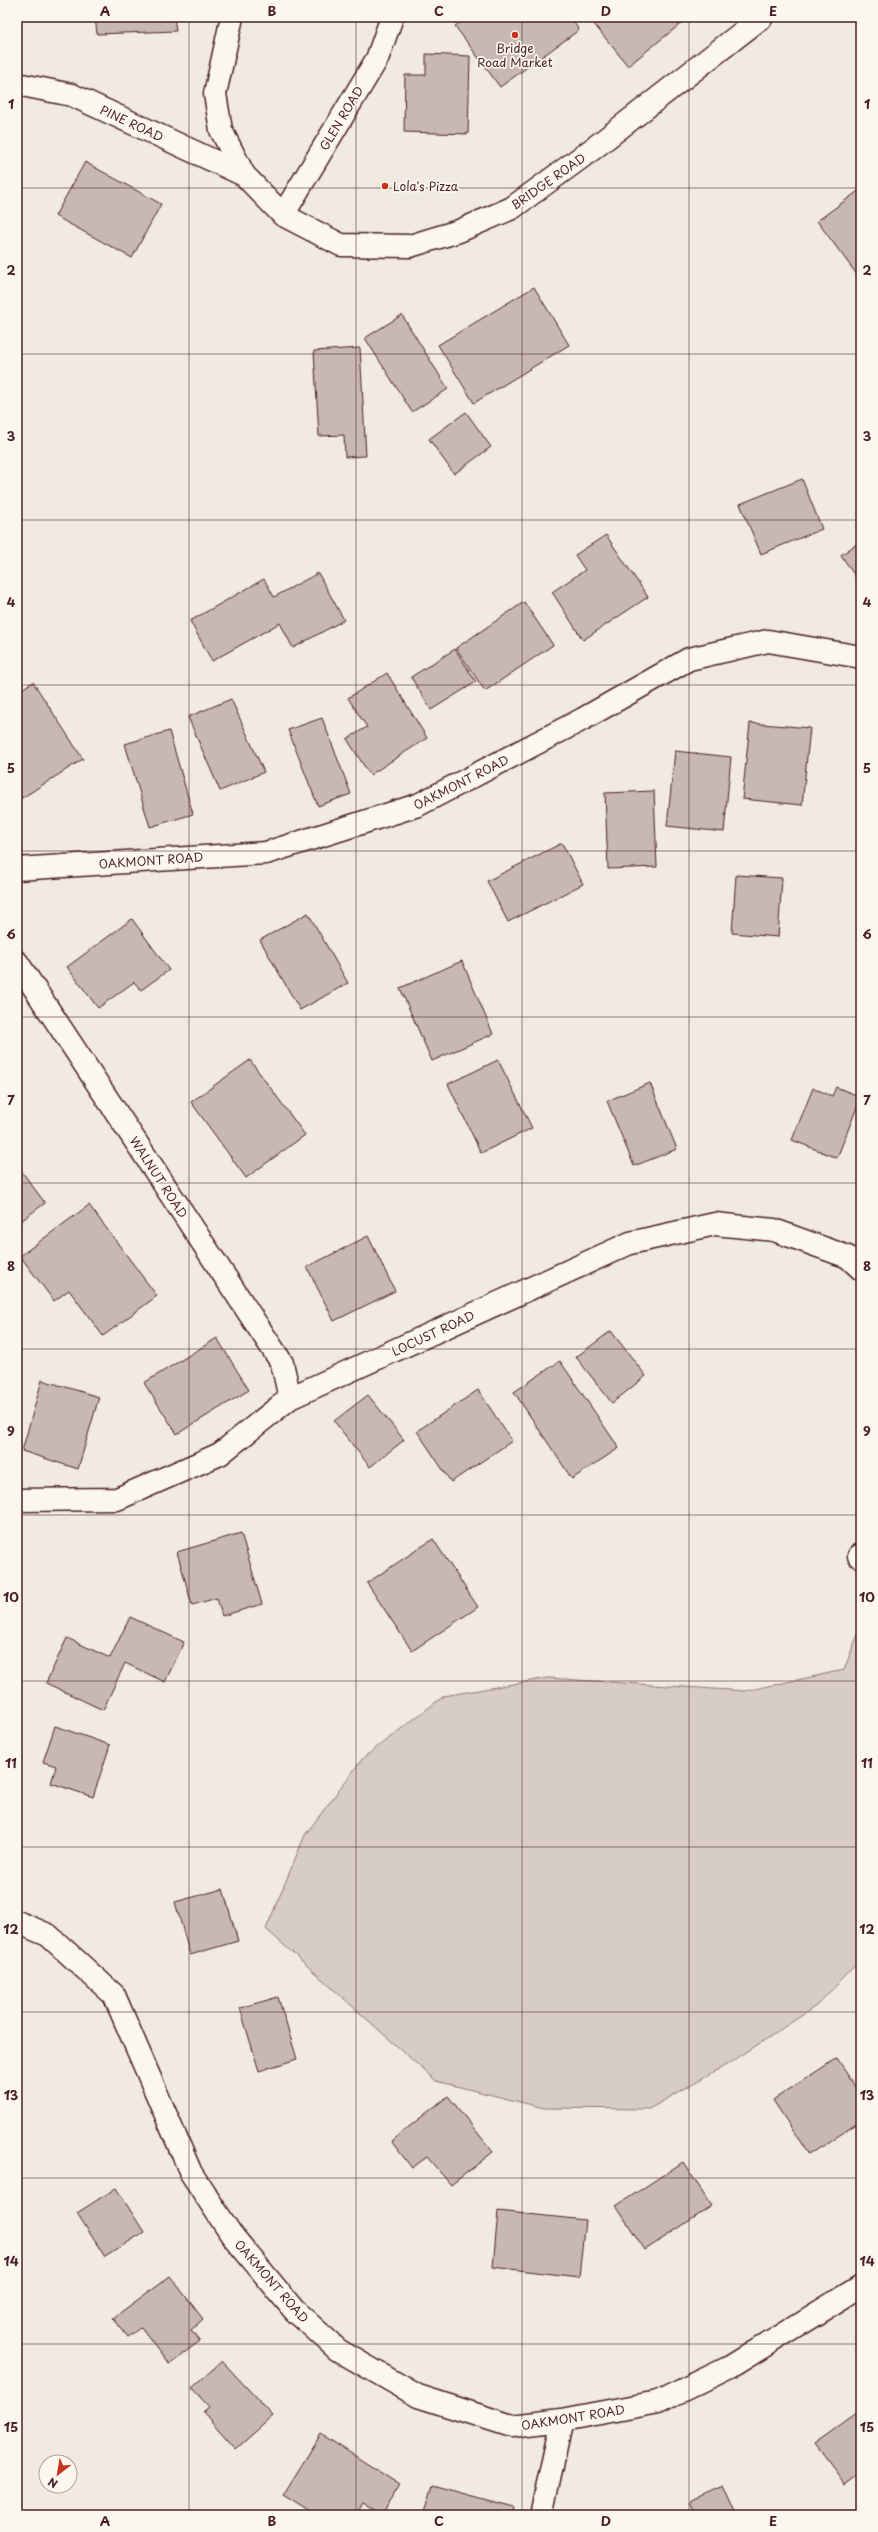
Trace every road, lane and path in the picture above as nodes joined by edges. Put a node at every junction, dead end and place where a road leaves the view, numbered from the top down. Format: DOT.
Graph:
graph roads {
  1 [pos="232,17"];
  2 [pos="392,17"];
  3 [pos="762,17"];
  4 [pos="17,84"];
  5 [pos="244,175"];
  6 [pos="283,215"];
  7 [pos="861,657"];
  8 [pos="17,869"];
  9 [pos="17,962"];
  10 [pos="861,1269"];
  11 [pos="290,1398"];
  12 [pos="17,1500"];
  13 [pos="17,1922"];
  14 [pos="861,2286"];
  15 [pos="562,2420"];
  16 [pos="541,2515"];
  1 -- 5 [label="street, BRIDGE ROAD"];
  2 -- 6 [label="street, GLEN ROAD"];
  3 -- 6 [label="street, BRIDGE ROAD"];
  4 -- 5 [label="street, PINE ROAD"];
  5 -- 6 [label="street, BRIDGE ROAD"];
  7 -- 8 [label="street, OAKMONT ROAD"];
  9 -- 11 [label="street, WALNUT ROAD"];
  10 -- 11 [label="street, LOCUST ROAD"];
  11 -- 12 [label="street, LOCUST ROAD"];
  13 -- 15 [label="street, OAKMONT ROAD"];
  14 -- 15 [label="street, OAKMONT ROAD"];
  15 -- 16 [label="street"];
}
